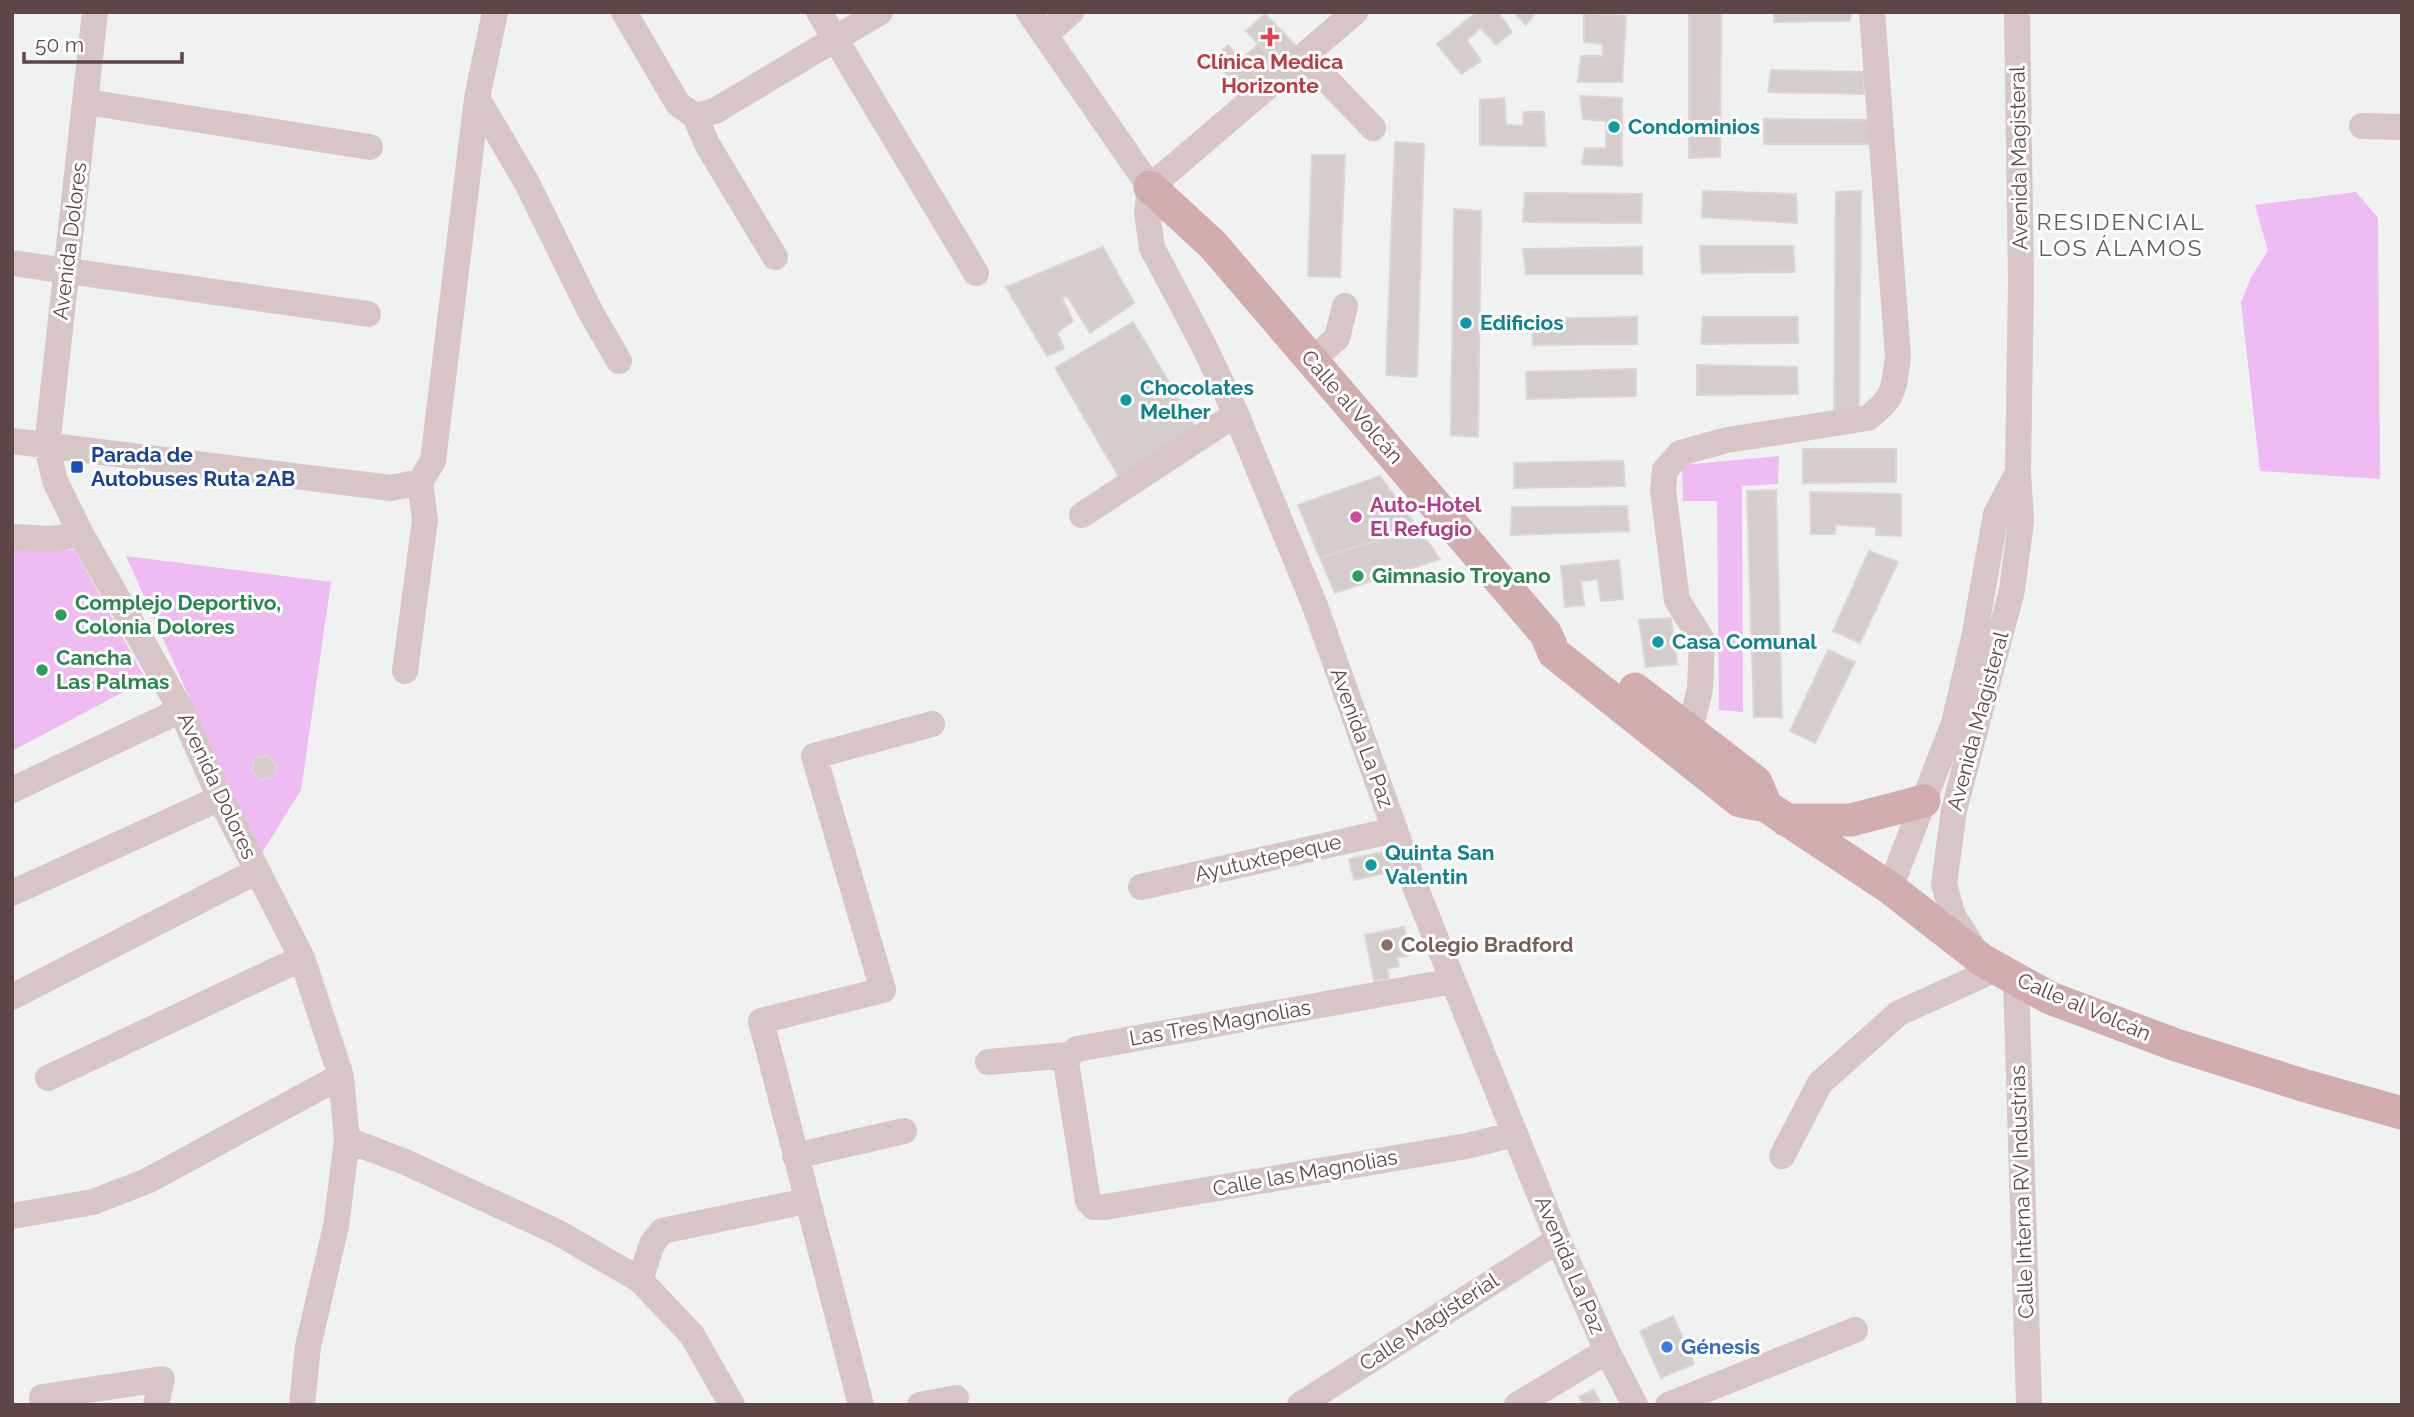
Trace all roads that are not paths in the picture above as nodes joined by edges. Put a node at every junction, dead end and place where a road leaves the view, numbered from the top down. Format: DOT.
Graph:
graph roads {
  1 [pos="95,12"];
  2 [pos="495,12"];
  3 [pos="624,12"];
  4 [pos="819,12"];
  5 [pos="880,12"];
  6 [pos="1029,12"];
  7 [pos="1071,12"];
  8 [pos="1355,12"];
  9 [pos="1872,12"];
  10 [pos="2017,12"];
  11 [pos="1045,34"];
  12 [pos="836,40"];
  13 [pos="1304,56"];
  14 [pos="477,98"];
  15 [pos="87,102"];
  16 [pos="695,116"];
  17 [pos="2362,126"];
  18 [pos="2402,127"];
  19 [pos="1373,128"];
  20 [pos="369,147"];
  21 [pos="1150,187"];
  22 [pos="775,257"];
  23 [pos="12,263"];
  24 [pos="66,271"];
  25 [pos="976,273"];
  26 [pos="1345,306"];
  27 [pos="368,314"];
  28 [pos="619,360"];
  29 [pos="1312,360"];
  30 [pos="1236,414"];
  31 [pos="12,441"];
  32 [pos="47,446"];
  33 [pos="420,482"];
  34 [pos="1082,515"];
  35 [pos="81,534"];
  36 [pos="12,537"];
  37 [pos="1546,634"];
  38 [pos="405,671"];
  39 [pos="181,710"];
  40 [pos="932,724"];
  41 [pos="1690,730"];
  42 [pos="12,790"];
  43 [pos="220,798"];
  44 [pos="1939,806"];
  45 [pos="1776,813"];
  46 [pos="1395,830"];
  47 [pos="257,871"];
  48 [pos="1141,887"];
  49 [pos="1891,888"];
  50 [pos="12,893"];
  51 [pos="302,958"];
  52 [pos="1998,969"];
  53 [pos="1453,981"];
  54 [pos="12,997"];
  55 [pos="1069,1055"];
  56 [pos="988,1062"];
  57 [pos="341,1076"];
  58 [pos="48,1078"];
  59 [pos="2402,1113"];
  60 [pos="904,1130"];
  61 [pos="1515,1134"];
  62 [pos="347,1140"];
  63 [pos="795,1156"];
  64 [pos="1782,1156"];
  65 [pos="806,1201"];
  66 [pos="12,1216"];
  67 [pos="1558,1240"];
  68 [pos="640,1280"];
  69 [pos="1855,1330"];
  70 [pos="1607,1351"];
  71 [pos="956,1398"];
  72 [pos="42,1405"];
  73 [pos="156,1405"];
  74 [pos="302,1405"];
  75 [pos="732,1405"];
  76 [pos="861,1405"];
  77 [pos="920,1405"];
  78 [pos="1300,1405"];
  79 [pos="1517,1405"];
  80 [pos="1635,1405"];
  81 [pos="1668,1405"];
  82 [pos="2029,1405"];
  1 -- 15 [label="street, Avenida Dolores"];
  2 -- 14 [label="street"];
  3 -- 16 [label="street"];
  4 -- 12 [label="street"];
  5 -- 12 [label="street"];
  6 -- 11 [label="street"];
  7 -- 11 [label="street"];
  8 -- 13 [label="street"];
  9 -- 41 [label="street"];
  10 -- 44 [label="street, Avenida Magisteral"];
  11 -- 21 [label="street"];
  12 -- 16 [label="street"];
  12 -- 25 [label="street"];
  13 -- 19 [label="street"];
  13 -- 21 [label="street"];
  14 -- 28 [label="street"];
  14 -- 33 [label="street"];
  15 -- 20 [label="street"];
  15 -- 24 [label="street, Avenida Dolores"];
  16 -- 22 [label="street"];
  17 -- 18 [label="street"];
  21 -- 29 [label="main road, Calle al Volcán"];
  21 -- 30 [label="street, Avenida La Paz"];
  23 -- 24 [label="street"];
  24 -- 27 [label="street"];
  24 -- 32 [label="street, Avenida Dolores"];
  26 -- 29 [label="street"];
  29 -- 37 [label="main road, Calle al Volcán"];
  30 -- 34 [label="street"];
  30 -- 46 [label="street, Avenida La Paz"];
  31 -- 32 [label="street"];
  32 -- 33 [label="street"];
  32 -- 35 [label="street, Avenida Dolores"];
  33 -- 38 [label="street"];
  35 -- 36 [label="street"];
  35 -- 39 [label="street, Avenida Dolores"];
  37 -- 41 [label="main road, Calle al Volcán"];
  37 -- 45 [label="main road, Calle al Volcán"];
  39 -- 42 [label="street"];
  39 -- 43 [label="street, Avenida Dolores"];
  40 -- 63 [label="street"];
  41 -- 45 [label="main road, Calle al Volcán"];
  43 -- 47 [label="street, Avenida Dolores"];
  43 -- 50 [label="street"];
  44 -- 45 [label="main road"];
  44 -- 49 [label="street, Avenida Magisteral"];
  44 -- 52 [label="street, Avenida Magisteral"];
  45 -- 49 [label="main road, Calle al Volcán"];
  46 -- 48 [label="street, Ayutuxtepeque"];
  46 -- 53 [label="street, Avenida La Paz"];
  47 -- 51 [label="street, Avenida Dolores"];
  47 -- 54 [label="street"];
  49 -- 52 [label="main road, Calle al Volcán"];
  51 -- 57 [label="street, Avenida Dolores"];
  51 -- 58 [label="street"];
  52 -- 59 [label="main road, Calle al Volcán"];
  52 -- 64 [label="street"];
  52 -- 82 [label="street, Calle Interna RV Industrias"];
  53 -- 55 [label="street, Las Tres Magnolias"];
  53 -- 61 [label="street, Avenida La Paz"];
  55 -- 56 [label="street, Las Tres Magnolias"];
  55 -- 61 [label="street, Calle las Magnolias"];
  57 -- 62 [label="street, Avenida Dolores"];
  57 -- 66 [label="street"];
  60 -- 63 [label="street"];
  61 -- 67 [label="street, Avenida La Paz"];
  62 -- 68 [label="street"];
  62 -- 74 [label="street, Avenida Dolores"];
  63 -- 65 [label="street"];
  65 -- 68 [label="street"];
  65 -- 76 [label="street"];
  67 -- 70 [label="street, Avenida La Paz"];
  67 -- 78 [label="street, Calle Magisterial"];
  68 -- 75 [label="street"];
  69 -- 81 [label="street"];
  70 -- 79 [label="street"];
  70 -- 80 [label="street, Avenida La Paz"];
  71 -- 77 [label="street"];
  72 -- 73 [label="street"];
}
